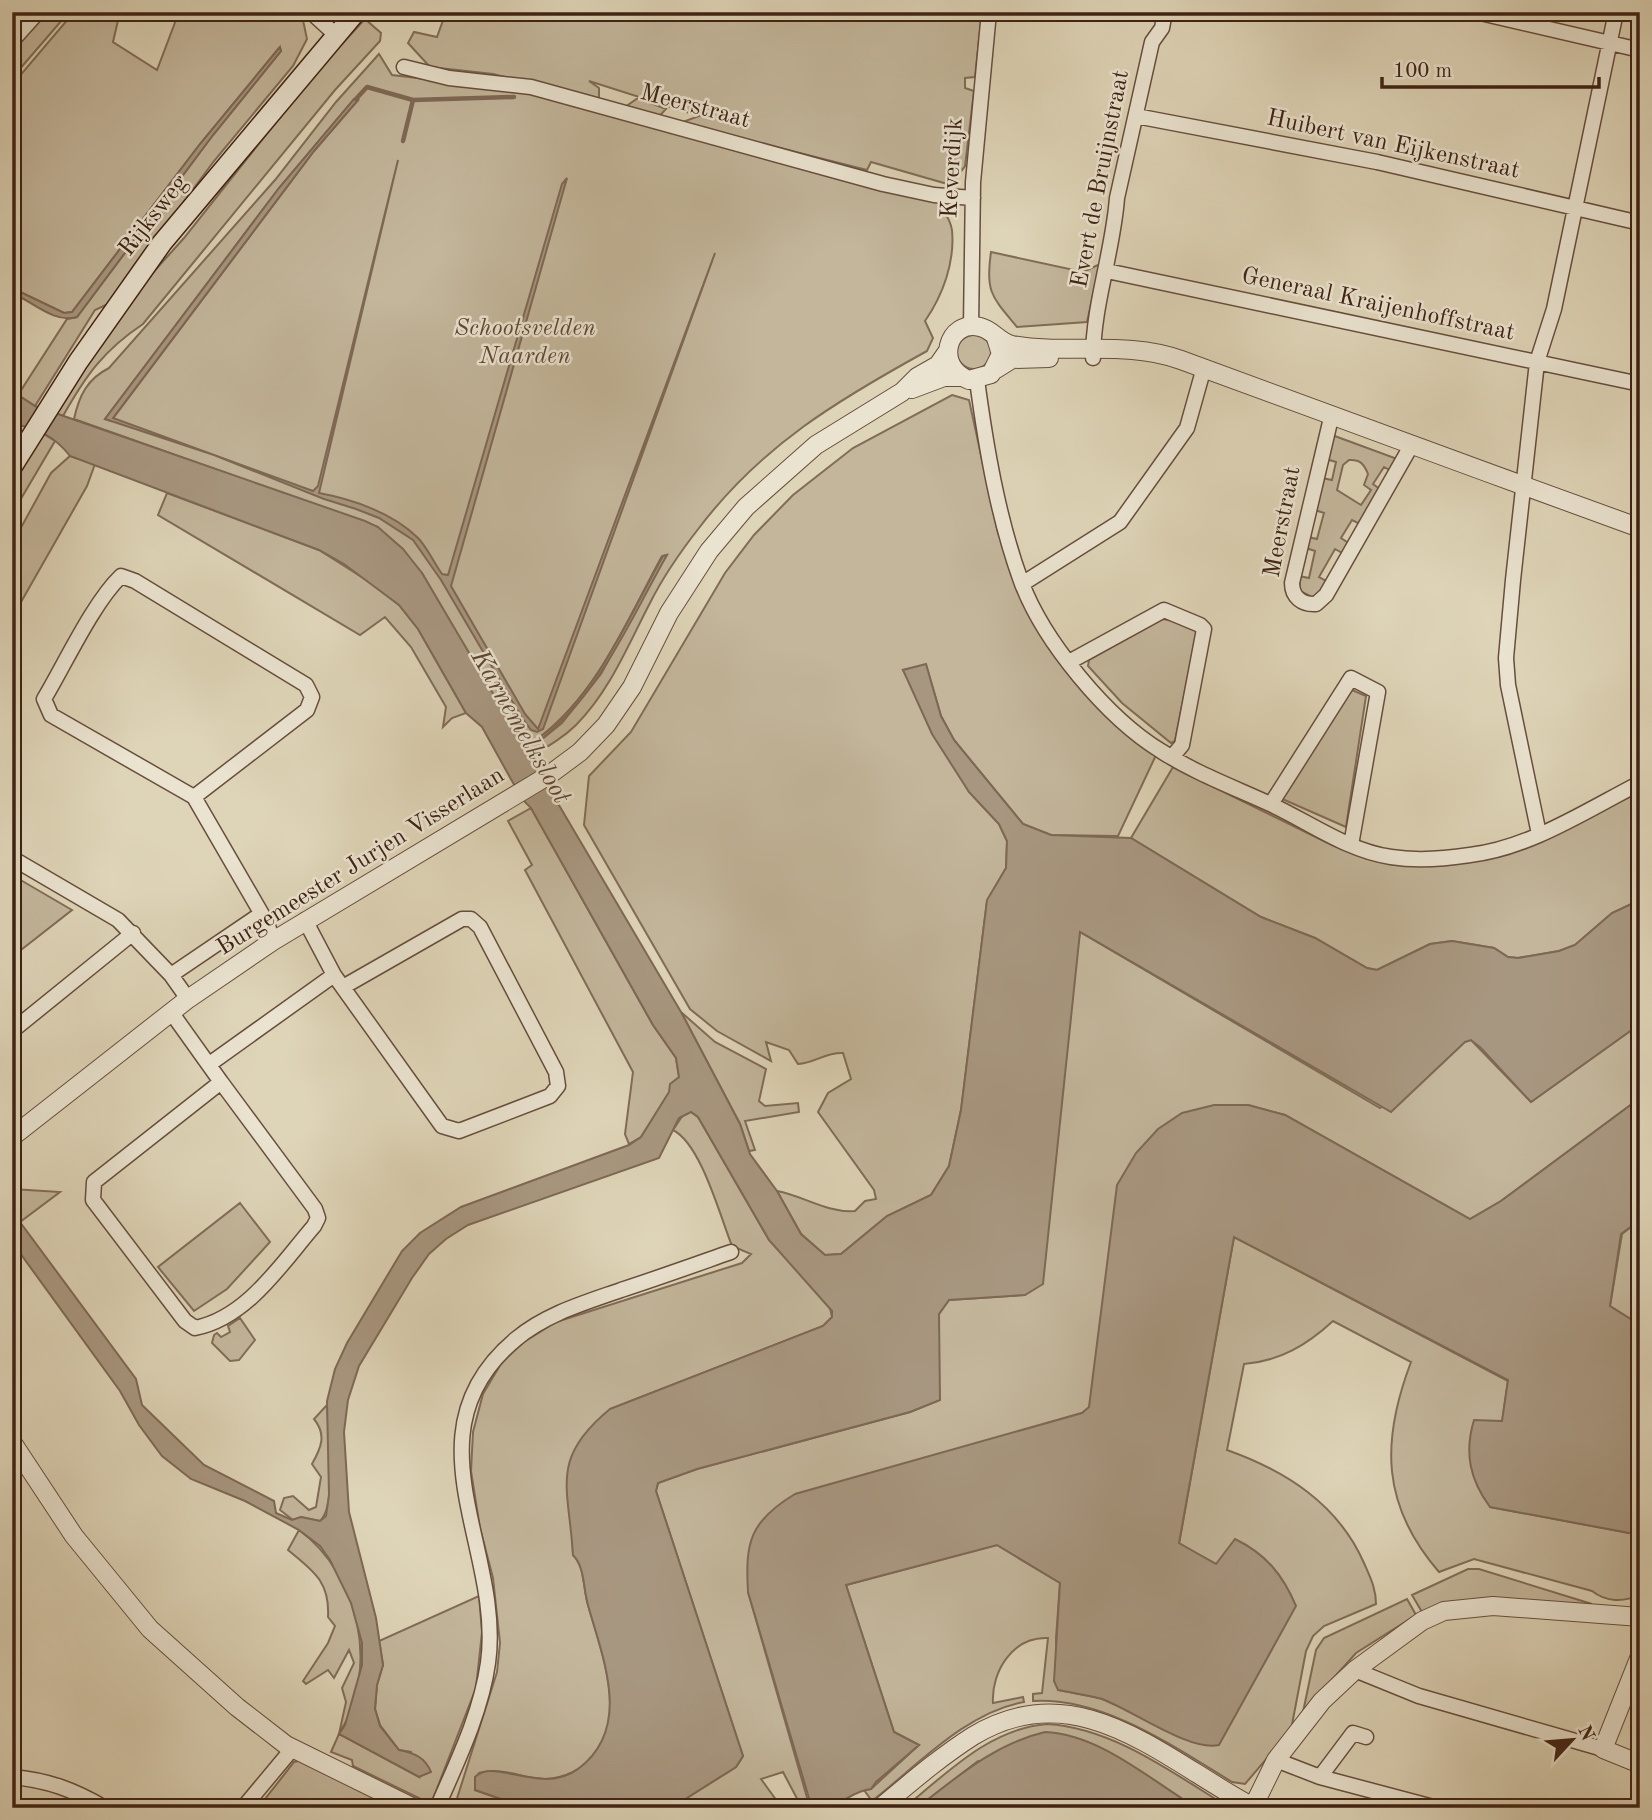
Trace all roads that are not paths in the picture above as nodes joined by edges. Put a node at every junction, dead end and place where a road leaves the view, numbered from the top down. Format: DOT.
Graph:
graph roads {
  1 [pos="38,12"];
  2 [pos="311,12"];
  3 [pos="356,12"];
  4 [pos="989,12"];
  5 [pos="1165,12"];
  6 [pos="1476,12"];
  7 [pos="1616,12"];
  8 [pos="336,35"];
  9 [pos="12,41"];
  10 [pos="1610,44"];
  11 [pos="1640,50"];
  12 [pos="404,67"];
  13 [pos="1136,116"];
  14 [pos="973,198"];
  15 [pos="1575,208"];
  16 [pos="1640,223"];
  17 [pos="1107,271"];
  18 [pos="971,327"];
  19 [pos="996,338"];
  20 [pos="947,352"];
  21 [pos="1093,353"];
  22 [pos="1537,362"];
  23 [pos="996,369"];
  24 [pos="1203,371"];
  25 [pos="969,379"];
  26 [pos="1640,384"];
  27 [pos="902,392"];
  28 [pos="1331,418"];
  29 [pos="1411,446"];
  30 [pos="12,467"];
  31 [pos="1522,485"];
  32 [pos="1640,528"];
  33 [pos="1022,584"];
  34 [pos="1069,662"];
  35 [pos="1172,757"];
  36 [pos="1640,783"];
  37 [pos="194,797"];
  38 [pos="1271,804"];
  39 [pos="1539,834"];
  40 [pos="1351,845"];
  41 [pos="12,858"];
  42 [pos="261,914"];
  43 [pos="304,920"];
  44 [pos="132,933"];
  45 [pos="273,941"];
  46 [pos="171,975"];
  47 [pos="334,975"];
  48 [pos="343,987"];
  49 [pos="188,999"];
  50 [pos="171,1012"];
  51 [pos="12,1031"];
  52 [pos="211,1063"];
  53 [pos="221,1082"];
  54 [pos="12,1137"];
  55 [pos="731,1252"];
  56 [pos="12,1442"];
  57 [pos="18,1463"];
  58 [pos="1640,1617"];
  59 [pos="1640,1656"];
  60 [pos="1355,1670"];
  61 [pos="1366,1737"];
  62 [pos="293,1748"];
  63 [pos="1603,1749"];
  64 [pos="1276,1760"];
  65 [pos="1640,1763"];
  66 [pos="12,1777"];
  67 [pos="1321,1777"];
  68 [pos="105,1808"];
  69 [pos="243,1808"];
  70 [pos="414,1808"];
  71 [pos="436,1808"];
  72 [pos="880,1808"];
  73 [pos="1253,1808"];
  74 [pos="1437,1808"];
  1 -- 9 [label="street"];
  2 -- 8 [label="street"];
  3 -- 8 [label="main road, Rijksweg"];
  4 -- 14 [label="street, Keverdijk"];
  5 -- 13 [label="street, Evert de Bruijnstraat"];
  6 -- 10 [label="street"];
  7 -- 10 [label="street"];
  8 -- 30 [label="main road, Rijksweg"];
  10 -- 11 [label="street"];
  10 -- 15 [label="street"];
  12 -- 14 [label="street, Meerstraat"];
  13 -- 15 [label="street, Huibert van Eijkenstraat"];
  13 -- 17 [label="street, Evert de Bruijnstraat"];
  14 -- 18 [label="street, Keverdijk"];
  15 -- 16 [label="street, Huibert van Eijkenstraat"];
  15 -- 22 [label="street"];
  17 -- 21 [label="street, Evert de Bruijnstraat"];
  17 -- 22 [label="street, Generaal Kraijenhoffstraat"];
  18 -- 19 [label="street"];
  18 -- 20 [label="street"];
  19 -- 21 [label="street"];
  19 -- 23 [label="street"];
  20 -- 25 [label="street"];
  20 -- 27 [label="street, Burgemeester Jurjen Visserlaan"];
  21 -- 23 [label="street"];
  21 -- 24 [label="street"];
  22 -- 26 [label="street, Generaal Kraijenhoffstraat"];
  22 -- 31 [label="street"];
  23 -- 25 [label="street"];
  24 -- 28 [label="street"];
  24 -- 33 [label="street"];
  25 -- 27 [label="street, Burgemeester Jurjen Visserlaan"];
  25 -- 33 [label="street"];
  27 -- 43 [label="street, Burgemeester Jurjen Visserlaan"];
  28 -- 29 [label="street"];
  28 -- 29 [label="street, Meerstraat"];
  29 -- 31 [label="street"];
  31 -- 32 [label="street"];
  31 -- 39 [label="street"];
  33 -- 34 [label="street"];
  34 -- 35 [label="street"];
  34 -- 35 [label="street"];
  35 -- 38 [label="street"];
  36 -- 39 [label="street"];
  37 -- 37 [label="street"];
  37 -- 42 [label="street"];
  38 -- 40 [label="street"];
  38 -- 40 [label="street"];
  39 -- 40 [label="street"];
  41 -- 44 [label="street"];
  42 -- 45 [label="street"];
  42 -- 46 [label="street, Burgemeester Jurjen Visserlaan"];
  43 -- 45 [label="street, Burgemeester Jurjen Visserlaan"];
  43 -- 47 [label="street"];
  44 -- 46 [label="street"];
  44 -- 51 [label="street"];
  45 -- 49 [label="street, Burgemeester Jurjen Visserlaan"];
  46 -- 49 [label="street"];
  47 -- 48 [label="street"];
  47 -- 52 [label="street"];
  48 -- 48 [label="street"];
  49 -- 50 [label="street, Burgemeester Jurjen Visserlaan"];
  50 -- 52 [label="street"];
  50 -- 54 [label="street, Burgemeester Jurjen Visserlaan"];
  52 -- 53 [label="street"];
  53 -- 53 [label="street"];
  55 -- 71 [label="street"];
  56 -- 57 [label="street"];
  57 -- 62 [label="street"];
  58 -- 60 [label="street"];
  59 -- 63 [label="street"];
  60 -- 63 [label="street"];
  60 -- 64 [label="street"];
  61 -- 67 [label="street"];
  62 -- 69 [label="street"];
  62 -- 70 [label="street"];
  63 -- 65 [label="street"];
  64 -- 67 [label="street"];
  64 -- 73 [label="street"];
  66 -- 68 [label="street"];
  67 -- 74 [label="street"];
  72 -- 73 [label="street"];
}
